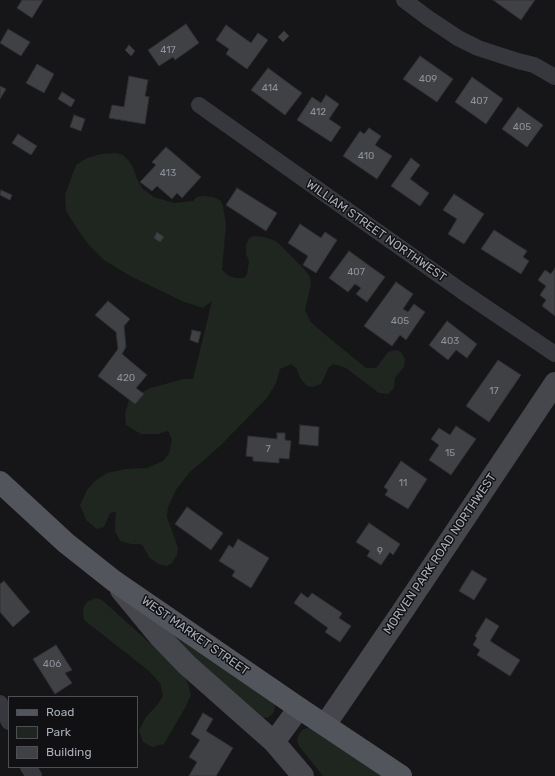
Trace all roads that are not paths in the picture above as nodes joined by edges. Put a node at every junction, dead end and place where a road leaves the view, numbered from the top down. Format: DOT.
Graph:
graph roads {
  1 [pos="404,0"];
  2 [pos="555,77"];
  3 [pos="199,105"];
  4 [pos="555,354"];
  5 [pos="555,383"];
  6 [pos="0,482"];
  7 [pos="114,581"];
  8 [pos="0,702"];
  9 [pos="299,708"];
  10 [pos="8,720"];
  11 [pos="325,725"];
  12 [pos="274,742"];
  13 [pos="301,775"];
  14 [pos="401,776"];
  1 -- 2 [label="street"];
  3 -- 4 [label="street, WILLIAM STREET NORTHWEST"];
  5 -- 11 [label="street, MORVEN PARK ROAD NORTHWEST"];
  6 -- 7 [label="main road, WEST MARKET STREET"];
  7 -- 9 [label="main road, WEST MARKET STREET"];
  7 -- 12 [label="street"];
  8 -- 10 [label="street"];
  9 -- 11 [label="main road, WEST MARKET STREET"];
  9 -- 12 [label="street"];
  11 -- 14 [label="main road, WEST MARKET STREET"];
  12 -- 13 [label="street"];
}
